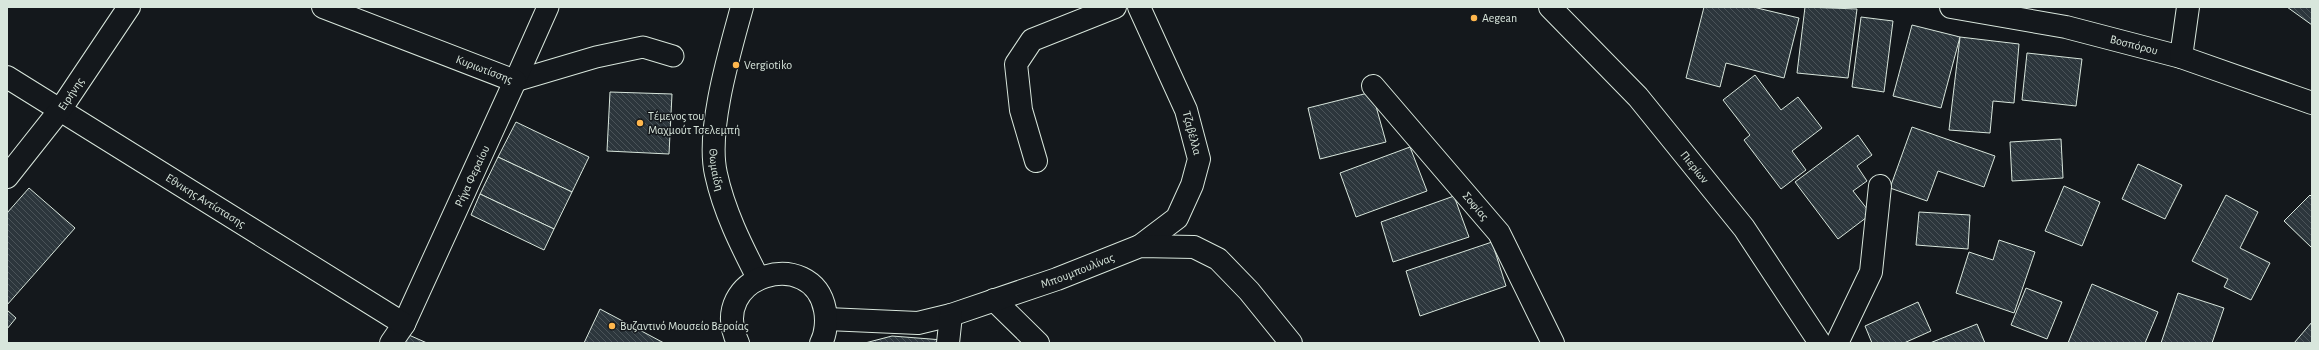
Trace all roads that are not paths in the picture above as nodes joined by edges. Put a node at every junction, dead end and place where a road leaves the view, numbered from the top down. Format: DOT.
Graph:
graph roads {
  1 [pos="129,7"];
  2 [pos="323,7"];
  3 [pos="548,7"];
  4 [pos="742,7"];
  5 [pos="1115,7"];
  6 [pos="1139,7"];
  7 [pos="1550,7"];
  8 [pos="1951,7"];
  9 [pos="2188,7"];
  10 [pos="673,56"];
  11 [pos="2181,57"];
  12 [pos="7,77"];
  13 [pos="515,81"];
  14 [pos="1373,86"];
  15 [pos="2312,103"];
  16 [pos="60,110"];
  17 [pos="1036,161"];
  18 [pos="7,177"];
  19 [pos="1880,186"];
  20 [pos="1140,246"];
  21 [pos="758,278"];
  22 [pos="994,300"];
  23 [pos="951,315"];
  24 [pos="827,319"];
  25 [pos="404,324"];
  26 [pos="391,343"];
  27 [pos="738,343"];
  28 [pos="820,343"];
  29 [pos="948,343"];
  30 [pos="1038,343"];
  31 [pos="1291,343"];
  32 [pos="1553,343"];
  33 [pos="1820,343"];
  34 [pos="1837,343"];
  1 -- 16 [label="street, Ειρήνης"];
  2 -- 13 [label="street, Κυριωτίσσης"];
  3 -- 13 [label="street, Ρήγα Φεραίου"];
  4 -- 21 [label="street, Θωμαίδη"];
  5 -- 17 [label="street"];
  6 -- 20 [label="street, Τζαβέλλα"];
  7 -- 33 [label="street, Πιερίων"];
  8 -- 11 [label="street, Βοσπόρου"];
  9 -- 11 [label="street"];
  10 -- 13 [label="street, Κυριωτίσσης"];
  11 -- 15 [label="street, Βοσπόρου"];
  12 -- 16 [label="street, Εθνικης Αντίστασης"];
  13 -- 25 [label="street, Ρήγα Φεραίου"];
  14 -- 32 [label="street, Σοφίας"];
  16 -- 18 [label="street, Ειρήνης"];
  16 -- 25 [label="street, Εθνικης Αντίστασης"];
  19 -- 34 [label="street"];
  20 -- 22 [label="street, Μπουμπουλίνας"];
  20 -- 31 [label="street, Μπουμπουλίνας"];
  21 -- 24 [label="street"];
  21 -- 27 [label="street"];
  22 -- 23 [label="street, Μπουμπουλίνας"];
  22 -- 30 [label="street"];
  23 -- 24 [label="street, Μπουμπουλίνας"];
  23 -- 29 [label="street"];
  24 -- 28 [label="street"];
  25 -- 26 [label="street, Ρήγα Φεραίου"];
}
